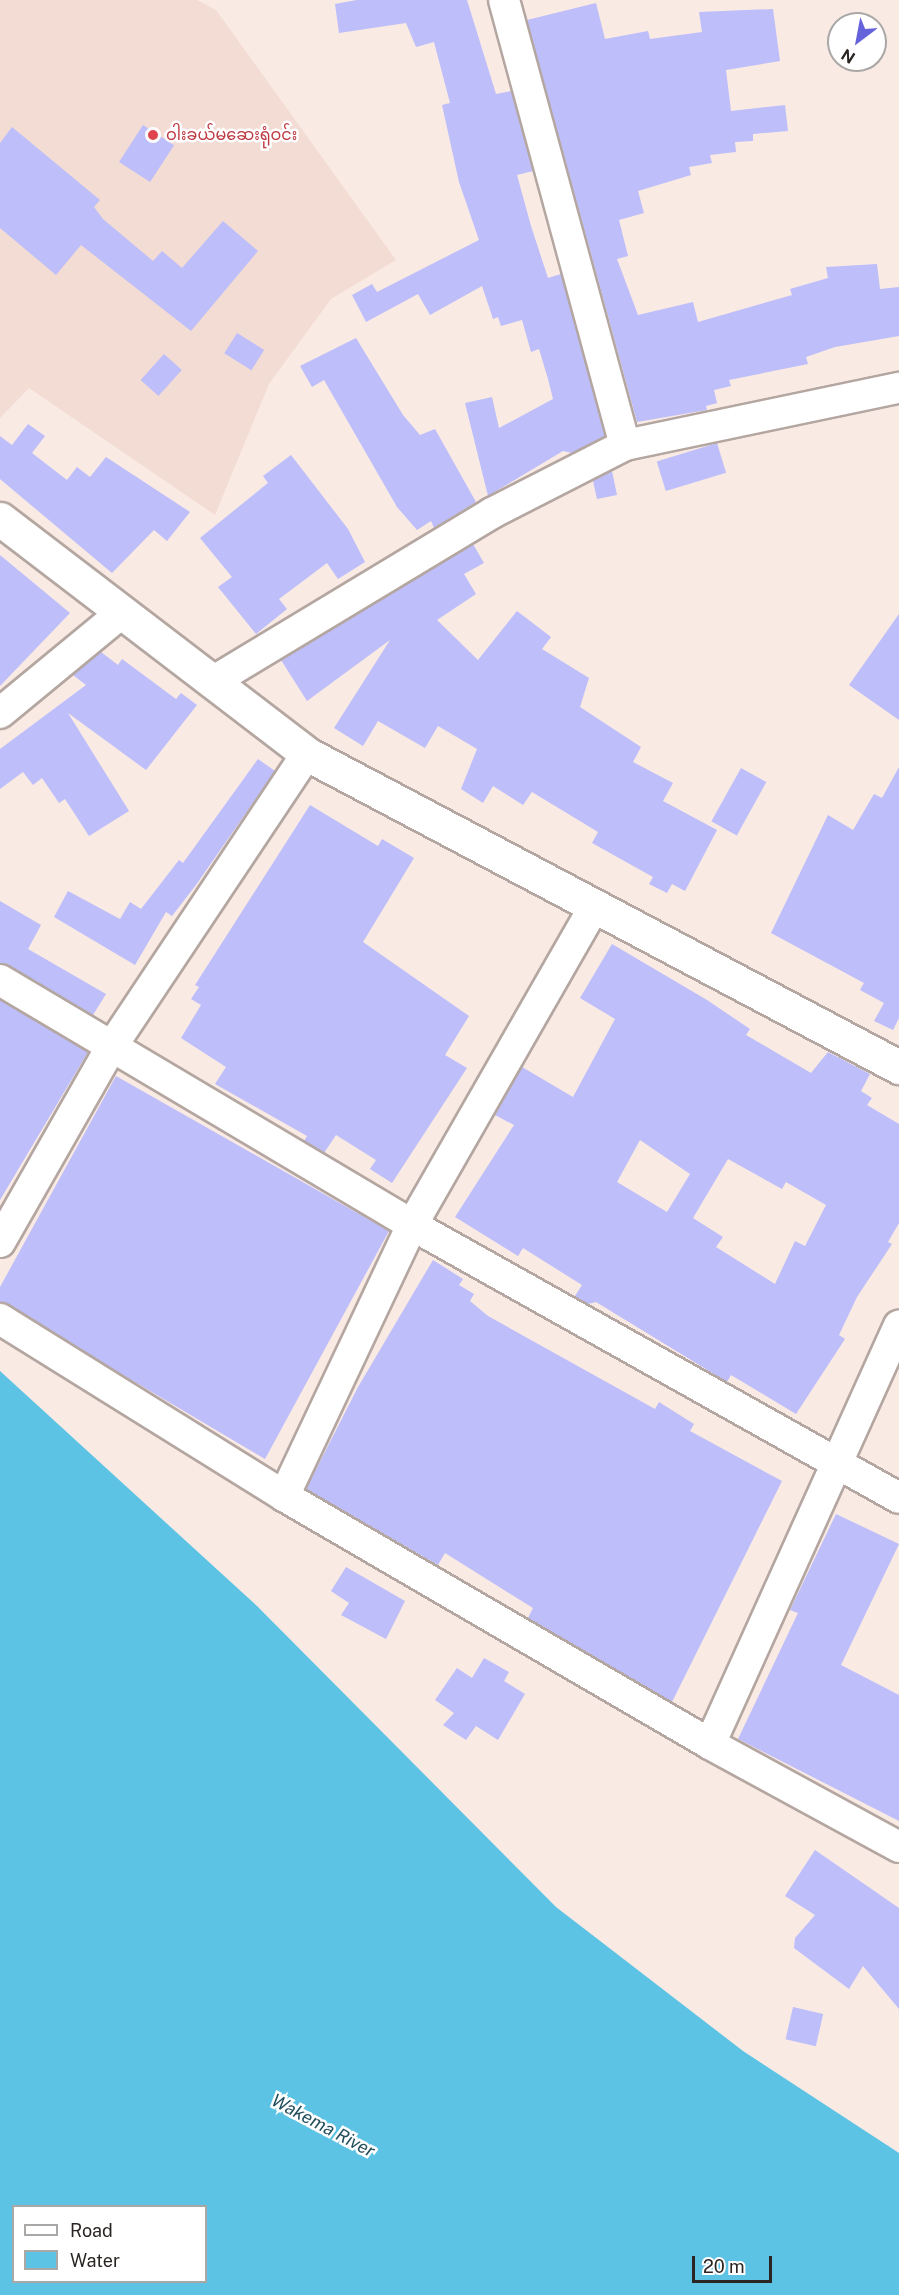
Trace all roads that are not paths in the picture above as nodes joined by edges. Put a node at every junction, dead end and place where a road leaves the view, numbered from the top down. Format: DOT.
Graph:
graph roads {
  1 [pos="504,0"];
  2 [pos="899,388"];
  3 [pos="625,446"];
  4 [pos="0,519"];
  5 [pos="120,614"];
  6 [pos="212,682"];
  7 [pos="0,713"];
  8 [pos="307,754"];
  9 [pos="593,909"];
  10 [pos="0,980"];
  11 [pos="110,1049"];
  12 [pos="899,1067"];
  13 [pos="412,1225"];
  14 [pos="0,1242"];
  15 [pos="0,1319"];
  16 [pos="899,1326"];
  17 [pos="834,1466"];
  18 [pos="284,1496"];
  19 [pos="899,1498"];
  20 [pos="710,1744"];
  21 [pos="899,1847"];
  1 -- 3 [label="street"];
  2 -- 3 [label="street"];
  3 -- 6 [label="street"];
  4 -- 5 [label="street"];
  5 -- 6 [label="street"];
  5 -- 7 [label="street"];
  6 -- 8 [label="street"];
  8 -- 9 [label="street"];
  8 -- 11 [label="street"];
  9 -- 12 [label="street"];
  9 -- 13 [label="street"];
  10 -- 11 [label="street"];
  11 -- 13 [label="street"];
  11 -- 14 [label="street"];
  13 -- 17 [label="street"];
  13 -- 18 [label="street"];
  15 -- 18 [label="street"];
  16 -- 17 [label="street"];
  17 -- 19 [label="street"];
  17 -- 20 [label="street"];
  18 -- 20 [label="street"];
  20 -- 21 [label="street"];
}
